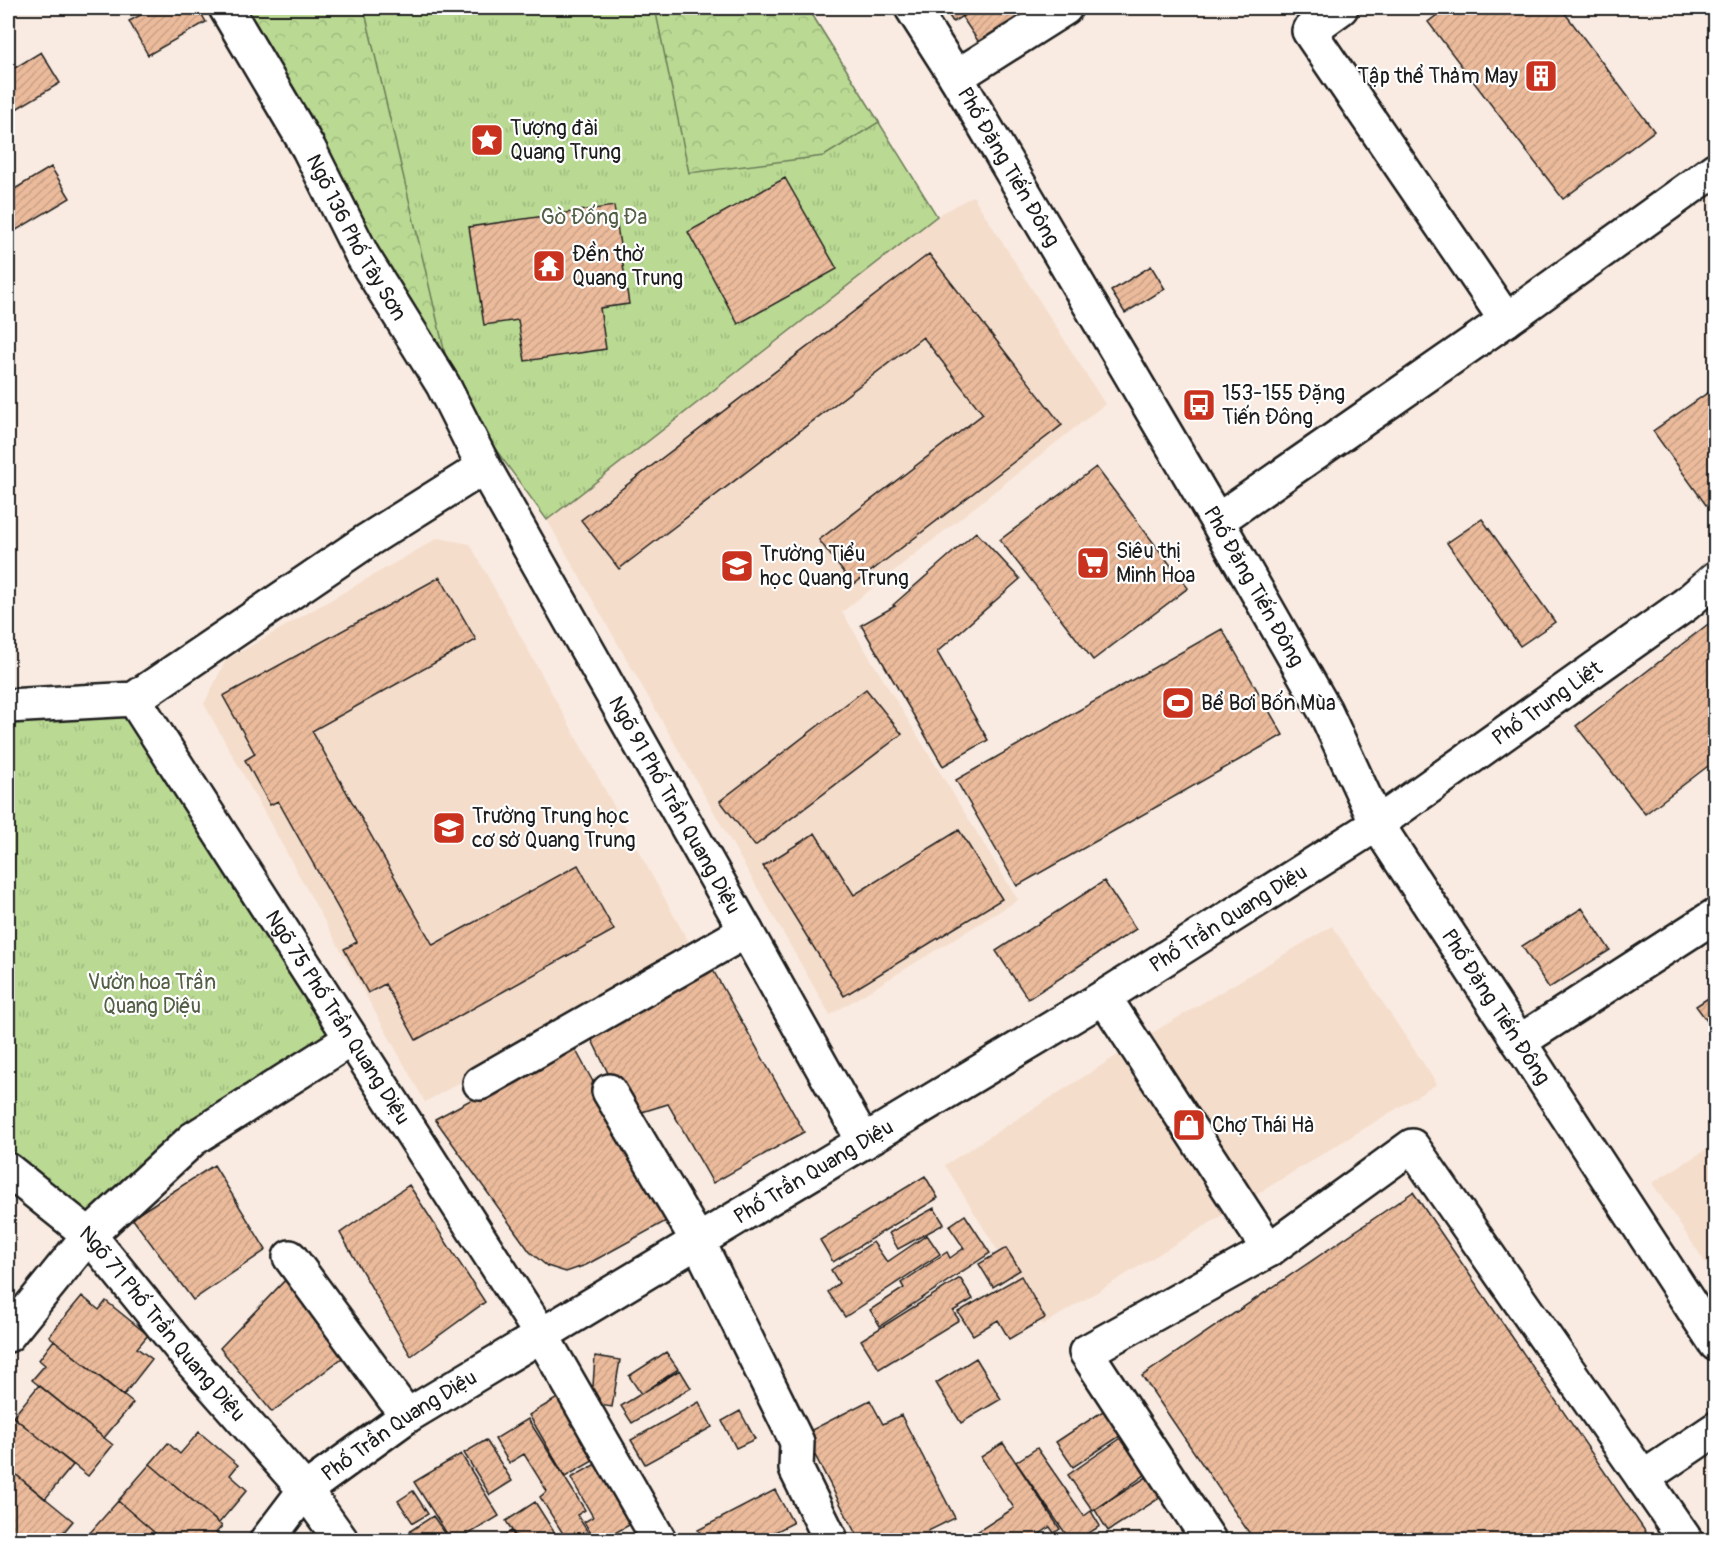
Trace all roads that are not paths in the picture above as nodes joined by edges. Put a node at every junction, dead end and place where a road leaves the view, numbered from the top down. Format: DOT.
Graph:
graph roads {
  1 [pos="226,8"];
  2 [pos="912,8"];
  3 [pos="1065,8"];
  4 [pos="1341,8"];
  5 [pos="956,77"];
  6 [pos="1716,169"];
  7 [pos="1506,320"];
  8 [pos="484,467"];
  9 [pos="1217,521"];
  10 [pos="1716,578"];
  11 [pos="134,699"];
  12 [pos="8,706"];
  13 [pos="1377,824"];
  14 [pos="1716,915"];
  15 [pos="747,930"];
  16 [pos="1104,997"];
  17 [pos="351,1039"];
  18 [pos="1519,1042"];
  19 [pos="480,1083"];
  20 [pos="609,1091"];
  21 [pos="864,1142"];
  22 [pos="8,1170"];
  23 [pos="88,1235"];
  24 [pos="698,1241"];
  25 [pos="1269,1250"];
  26 [pos="290,1257"];
  27 [pos="8,1335"];
  28 [pos="542,1336"];
  29 [pos="1716,1344"];
  30 [pos="407,1416"];
  31 [pos="1716,1429"];
  32 [pos="1643,1478"];
  33 [pos="305,1490"];
  34 [pos="267,1540"];
  35 [pos="341,1540"];
  36 [pos="659,1540"];
  37 [pos="831,1540"];
  38 [pos="1209,1540"];
  39 [pos="1683,1540"];
  1 -- 8 [label="street, Ngõ 136 Phố Tây Sơn"];
  2 -- 5 [label="street, Phố Đặng Tiến Đông"];
  3 -- 5 [label="street"];
  4 -- 7 [label="street"];
  5 -- 9 [label="street, Phố Đặng Tiến Đông"];
  6 -- 7 [label="street"];
  7 -- 9 [label="street"];
  8 -- 11 [label="street"];
  8 -- 15 [label="street, Ngõ 91 Phố Trần Quang Diệu"];
  9 -- 13 [label="street, Phố Đặng Tiến Đông"];
  10 -- 13 [label="street, Phố Trung Liệt"];
  11 -- 12 [label="street"];
  11 -- 17 [label="street, Ngõ 75 Phố Trần Quang Diệu"];
  13 -- 16 [label="street, Phố Trần Quang Diệu"];
  13 -- 18 [label="street, Phố Đặng Tiến Đông"];
  14 -- 18 [label="street"];
  15 -- 19 [label="street"];
  15 -- 21 [label="street, Ngõ 91 Phố Trần Quang Diệu"];
  16 -- 21 [label="street, Phố Trần Quang Diệu"];
  16 -- 25 [label="street"];
  17 -- 23 [label="street"];
  17 -- 28 [label="street, Ngõ 75 Phố Trần Quang Diệu"];
  18 -- 29 [label="street, Phố Đặng Tiến Đông"];
  20 -- 24 [label="street"];
  21 -- 24 [label="street, Phố Trần Quang Diệu"];
  22 -- 23 [label="street, Ngõ 71 Phố Trần Quang Diệu"];
  23 -- 27 [label="street"];
  23 -- 33 [label="street, Ngõ 71 Phố Trần Quang Diệu"];
  24 -- 28 [label="street, Phố Trần Quang Diệu"];
  24 -- 37 [label="street"];
  25 -- 32 [label="street"];
  25 -- 38 [label="street"];
  26 -- 30 [label="street"];
  28 -- 30 [label="street, Phố Trần Quang Diệu"];
  28 -- 36 [label="street, Ngõ 75 Phố Trần Quang Diệu"];
  30 -- 33 [label="street, Phố Trần Quang Diệu"];
  31 -- 32 [label="street"];
  32 -- 39 [label="street"];
  33 -- 34 [label="street, Phố Trần Quang Diệu"];
  33 -- 35 [label="street, Ngõ 71 Phố Trần Quang Diệu"];
}
